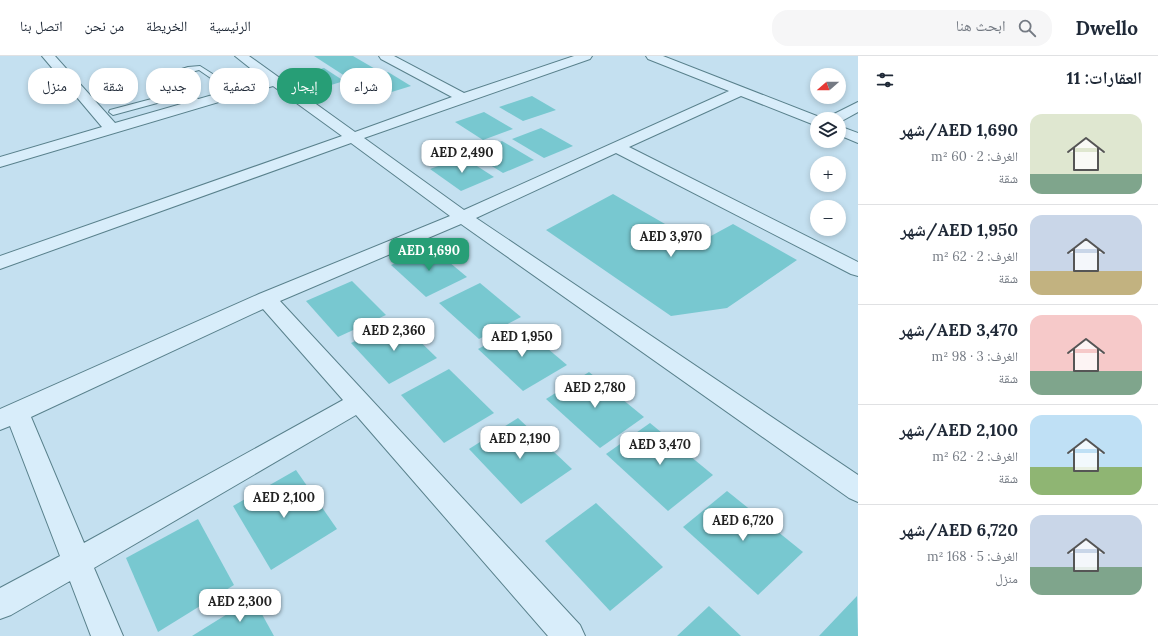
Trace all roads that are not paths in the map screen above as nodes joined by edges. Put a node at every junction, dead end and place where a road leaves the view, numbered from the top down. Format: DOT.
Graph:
graph roads {
  1 [pos="48,56"];
  2 [pos="241,56"];
  3 [pos="385,56"];
  4 [pos="586,56"];
  5 [pos="652,56"];
  6 [pos="275,81"];
  7 [pos="269,83"];
  8 [pos="740,91"];
  9 [pos="462,98"];
  10 [pos="146,103"];
  11 [pos="195,104"];
  12 [pos="858,106"];
  13 [pos="113,112"];
  14 [pos="846,113"];
  15 [pos="810,119"];
  16 [pos="112,129"];
  17 [pos="846,133"];
  18 [pos="354,138"];
  19 [pos="858,138"];
  20 [pos="616,147"];
  21 [pos="0,162"];
  22 [pos="463,217"];
  23 [pos="0,263"];
  24 [pos="858,270"];
  25 [pos="266,299"];
  26 [pos="359,402"];
  27 [pos="8,417"];
  28 [pos="858,490"];
  29 [pos="77,562"];
  30 [pos="0,604"];
  31 [pos="107,636"];
  32 [pos="569,636"];
  1 -- 16 [label="street"];
  2 -- 6 [label="street"];
  3 -- 9 [label="street"];
  4 -- 9 [label="street"];
  5 -- 8 [label="street"];
  6 -- 7 [label="street"];
  6 -- 18 [label="street"];
  8 -- 15 [label="street"];
  8 -- 20 [label="street"];
  9 -- 18 [label="street"];
  10 -- 13 [label="lane"];
  11 -- 16 [label="street"];
  12 -- 14 [label="street"];
  16 -- 21 [label="street"];
  17 -- 19 [label="street"];
  18 -- 22 [label="street"];
  18 -- 23 [label="street"];
  20 -- 22 [label="street"];
  20 -- 24 [label="street"];
  22 -- 25 [label="street"];
  22 -- 28 [label="street"];
  25 -- 26 [label="street"];
  25 -- 27 [label="street"];
  26 -- 29 [label="street"];
  26 -- 32 [label="street"];
  27 -- 29 [label="street"];
  29 -- 30 [label="street"];
  29 -- 31 [label="street"];
}
